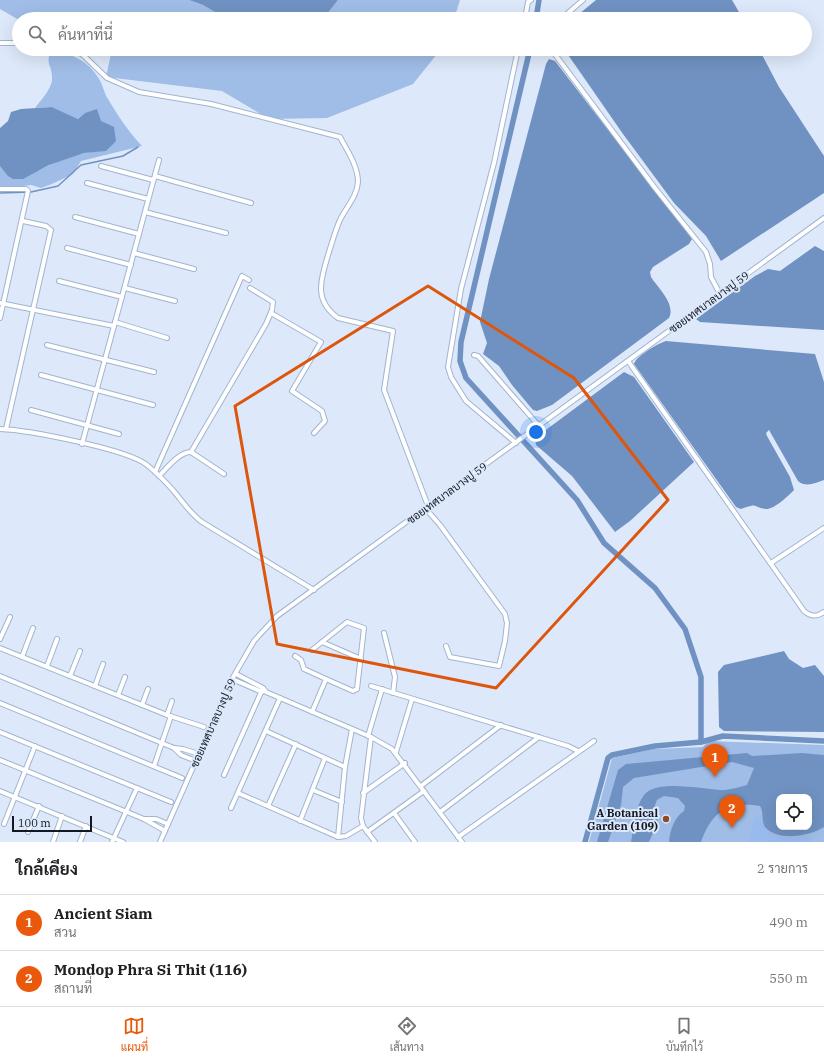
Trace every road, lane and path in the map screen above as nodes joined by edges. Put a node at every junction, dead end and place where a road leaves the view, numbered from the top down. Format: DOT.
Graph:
graph roads {
  1 [pos="531,0"];
  2 [pos="583,0"];
  3 [pos="526,12"];
  4 [pos="569,12"];
  5 [pos="0,42"];
  6 [pos="12,43"];
  7 [pos="84,56"];
  8 [pos="517,56"];
  9 [pos="557,56"];
  10 [pos="159,160"];
  11 [pos="101,166"];
  12 [pos="154,178"];
  13 [pos="87,183"];
  14 [pos="0,189"];
  15 [pos="148,199"];
  16 [pos="251,203"];
  17 [pos="145,212"];
  18 [pos="75,217"];
  19 [pos="824,218"];
  20 [pos="23,221"];
  21 [pos="138,234"];
  22 [pos="226,234"];
  23 [pos="68,248"];
  24 [pos="134,253"];
  25 [pos="131,265"];
  26 [pos="194,269"];
  27 [pos="249,280"];
  28 [pos="59,281"];
  29 [pos="125,288"];
  30 [pos="250,288"];
  31 [pos="720,294"];
  32 [pos="122,297"];
  33 [pos="175,301"];
  34 [pos="2,303"];
  35 [pos="33,309"];
  36 [pos="270,313"];
  37 [pos="0,318"];
  38 [pos="115,324"];
  39 [pos="167,338"];
  40 [pos="47,345"];
  41 [pos="474,355"];
  42 [pos="106,359"];
  43 [pos="628,361"];
  44 [pos="154,372"];
  45 [pos="41,375"];
  46 [pos="97,390"];
  47 [pos="153,405"];
  48 [pos="31,410"];
  49 [pos="87,425"];
  50 [pos="539,426"];
  51 [pos="0,429"];
  52 [pos="6,429"];
  53 [pos="314,433"];
  54 [pos="119,434"];
  55 [pos="517,442"];
  56 [pos="82,444"];
  57 [pos="191,452"];
  58 [pos="157,474"];
  59 [pos="224,474"];
  60 [pos="427,507"];
  61 [pos="824,528"];
  62 [pos="771,563"];
  63 [pos="314,590"];
  64 [pos="824,612"];
  65 [pos="10,616"];
  66 [pos="33,628"];
  67 [pos="384,633"];
  68 [pos="0,639"];
  69 [pos="57,639"];
  70 [pos="322,642"];
  71 [pos="446,646"];
  72 [pos="0,648"];
  73 [pos="312,650"];
  74 [pos="80,651"];
  75 [pos="295,656"];
  76 [pos="22,657"];
  77 [pos="361,659"];
  78 [pos="103,664"];
  79 [pos="47,666"];
  80 [pos="236,674"];
  81 [pos="0,676"];
  82 [pos="70,676"];
  83 [pos="125,677"];
  84 [pos="232,679"];
  85 [pos="326,679"];
  86 [pos="95,686"];
  87 [pos="371,686"];
  88 [pos="148,689"];
  89 [pos="382,689"];
  90 [pos="265,690"];
  91 [pos="261,692"];
  92 [pos="393,692"];
  93 [pos="118,695"];
  94 [pos="280,698"];
  95 [pos="412,699"];
  96 [pos="172,701"];
  97 [pos="0,703"];
  98 [pos="142,705"];
  99 [pos="312,712"];
  100 [pos="169,715"];
  101 [pos="501,726"];
  102 [pos="204,728"];
  103 [pos="352,729"];
  104 [pos="266,731"];
  105 [pos="0,732"];
  106 [pos="369,736"];
  107 [pos="539,737"];
  108 [pos="594,741"];
  109 [pos="162,743"];
  110 [pos="296,744"];
  111 [pos="35,746"];
  112 [pos="174,748"];
  113 [pos="578,751"];
  114 [pos="396,752"];
  115 [pos="199,754"];
  116 [pos="326,758"];
  117 [pos="0,760"];
  118 [pos="196,761"];
  119 [pos="405,763"];
  120 [pos="154,766"];
  121 [pos="346,767"];
  122 [pos="25,771"];
  123 [pos="224,775"];
  124 [pos="182,778"];
  125 [pos="421,786"];
  126 [pos="137,788"];
  127 [pos="313,790"];
  128 [pos="0,791"];
  129 [pos="424,791"];
  130 [pos="238,793"];
  131 [pos="363,793"];
  132 [pos="14,796"];
  133 [pos="171,802"];
  134 [pos="342,802"];
  135 [pos="39,806"];
  136 [pos="268,806"];
  137 [pos="231,808"];
  138 [pos="126,812"];
  139 [pos="440,812"];
  140 [pos="394,813"];
  141 [pos="62,816"];
  142 [pos="144,819"];
  143 [pos="300,820"];
  144 [pos="4,824"];
  145 [pos="168,824"];
  146 [pos="86,826"];
  147 [pos="363,826"];
  148 [pos="165,831"];
  149 [pos="28,832"];
  150 [pos="367,832"];
  151 [pos="338,837"];
  152 [pos="458,837"];
  153 [pos="113,840"];
  154 [pos="53,842"];
  155 [pos="80,842"];
  156 [pos="123,842"];
  157 [pos="160,842"];
  158 [pos="374,842"];
  159 [pos="415,842"];
  160 [pos="462,842"];
  1 -- 3 [label="street"];
  2 -- 4 [label="street"];
  5 -- 6 [label="street"];
  7 -- 60 [label="street"];
  8 -- 55 [label="street"];
  9 -- 31 [label="street"];
  10 -- 12 [label="street"];
  11 -- 12 [label="street"];
  12 -- 15 [label="street"];
  12 -- 16 [label="street"];
  13 -- 15 [label="street"];
  14 -- 20 [label="street"];
  15 -- 17 [label="street"];
  17 -- 21 [label="street"];
  17 -- 22 [label="street"];
  18 -- 21 [label="street"];
  19 -- 31 [label="street, ซอยเทศบาลบางปู 59"];
  20 -- 34 [label="street"];
  20 -- 35 [label="street"];
  21 -- 24 [label="street"];
  23 -- 25 [label="street"];
  24 -- 25 [label="street"];
  24 -- 26 [label="street"];
  25 -- 29 [label="street"];
  27 -- 58 [label="street"];
  28 -- 32 [label="street"];
  29 -- 32 [label="street"];
  29 -- 33 [label="street"];
  30 -- 36 [label="street"];
  31 -- 43 [label="street, ซอยเทศบาลบางปู 59"];
  32 -- 38 [label="street"];
  34 -- 35 [label="street"];
  34 -- 37 [label="street"];
  35 -- 38 [label="street"];
  35 -- 52 [label="street"];
  36 -- 53 [label="street"];
  36 -- 57 [label="street"];
  38 -- 39 [label="street"];
  38 -- 42 [label="street"];
  40 -- 42 [label="street"];
  41 -- 50 [label="street"];
  42 -- 44 [label="street"];
  42 -- 46 [label="street"];
  43 -- 50 [label="street, ซอยเทศบาลบางปู 59"];
  43 -- 62 [label="street"];
  45 -- 46 [label="street"];
  46 -- 47 [label="street"];
  46 -- 49 [label="street"];
  48 -- 49 [label="street"];
  49 -- 54 [label="street"];
  49 -- 56 [label="street"];
  50 -- 55 [label="street, ซอยเทศบาลบางปู 59"];
  51 -- 52 [label="street"];
  52 -- 56 [label="street"];
  55 -- 60 [label="street, ซอยเทศบาลบางปู 59"];
  56 -- 58 [label="street"];
  57 -- 58 [label="street"];
  57 -- 59 [label="street"];
  58 -- 63 [label="street"];
  60 -- 63 [label="street, ซอยเทศบาลบางปู 59"];
  60 -- 71 [label="street"];
  61 -- 62 [label="street"];
  62 -- 64 [label="street"];
  63 -- 80 [label="street, ซอยเทศบาลบางปู 59"];
  65 -- 68 [label="street"];
  66 -- 76 [label="street"];
  67 -- 92 [label="street"];
  69 -- 79 [label="street"];
  70 -- 73 [label="street"];
  70 -- 77 [label="street"];
  70 -- 77 [label="street"];
  72 -- 76 [label="street"];
  74 -- 82 [label="street"];
  75 -- 85 [label="street"];
  76 -- 79 [label="street"];
  77 -- 85 [label="street"];
  78 -- 86 [label="street"];
  79 -- 82 [label="street"];
  80 -- 84 [label="street, ซอยเทศบาลบางปู 59"];
  80 -- 90 [label="street"];
  81 -- 109 [label="street"];
  82 -- 86 [label="street"];
  83 -- 93 [label="street"];
  84 -- 91 [label="street"];
  84 -- 115 [label="street, ซอยเทศบาลบางปู 59"];
  85 -- 99 [label="street"];
  86 -- 93 [label="street"];
  87 -- 89 [label="street"];
  88 -- 98 [label="street"];
  89 -- 92 [label="street"];
  89 -- 106 [label="street"];
  90 -- 91 [label="street"];
  90 -- 94 [label="street"];
  91 -- 123 [label="street"];
  92 -- 95 [label="street"];
  93 -- 98 [label="street"];
  94 -- 99 [label="street"];
  94 -- 104 [label="street"];
  95 -- 101 [label="street"];
  95 -- 114 [label="street"];
  96 -- 100 [label="street"];
  97 -- 120 [label="street"];
  98 -- 100 [label="street"];
  99 -- 103 [label="street"];
  100 -- 102 [label="street"];
  100 -- 109 [label="street"];
  101 -- 107 [label="street"];
  101 -- 125 [label="street"];
  103 -- 106 [label="street"];
  103 -- 121 [label="street"];
  104 -- 110 [label="street"];
  104 -- 130 [label="street"];
  105 -- 111 [label="street"];
  106 -- 114 [label="street"];
  106 -- 131 [label="street"];
  107 -- 113 [label="street"];
  107 -- 139 [label="street"];
  108 -- 113 [label="street"];
  109 -- 112 [label="street"];
  109 -- 120 [label="street"];
  110 -- 116 [label="street"];
  110 -- 136 [label="street"];
  111 -- 122 [label="street"];
  111 -- 126 [label="street"];
  112 -- 115 [label="street"];
  112 -- 118 [label="street"];
  113 -- 152 [label="street"];
  114 -- 119 [label="street"];
  115 -- 118 [label="street, ซอยเทศบาลบางปู 59"];
  116 -- 121 [label="street"];
  116 -- 127 [label="street"];
  117 -- 122 [label="street"];
  118 -- 145 [label="street, ซอยเทศบาลบางปู 59"];
  119 -- 125 [label="street"];
  119 -- 131 [label="street"];
  120 -- 124 [label="street"];
  121 -- 134 [label="street"];
  122 -- 132 [label="street"];
  122 -- 138 [label="street"];
  125 -- 129 [label="street"];
  126 -- 133 [label="street"];
  126 -- 138 [label="street"];
  127 -- 134 [label="street"];
  127 -- 143 [label="street"];
  128 -- 132 [label="street"];
  129 -- 139 [label="street"];
  129 -- 140 [label="street"];
  130 -- 136 [label="street"];
  130 -- 137 [label="street"];
  131 -- 147 [label="street"];
  132 -- 135 [label="street"];
  132 -- 144 [label="street"];
  134 -- 151 [label="street"];
  135 -- 141 [label="street"];
  135 -- 149 [label="street"];
  136 -- 143 [label="street"];
  138 -- 142 [label="street"];
  138 -- 153 [label="street"];
  139 -- 152 [label="street"];
  140 -- 150 [label="street"];
  140 -- 159 [label="street"];
  141 -- 146 [label="street"];
  141 -- 154 [label="street"];
  142 -- 145 [label="street"];
  142 -- 148 [label="street"];
  143 -- 151 [label="street"];
  145 -- 148 [label="street, ซอยเทศบาลบางปู 59"];
  146 -- 153 [label="street"];
  146 -- 155 [label="street"];
  147 -- 150 [label="street"];
  147 -- 151 [label="street"];
  148 -- 157 [label="street, ซอยเทศบาลบางปู 59"];
  150 -- 158 [label="street"];
  152 -- 160 [label="street"];
  153 -- 156 [label="street"];
}
